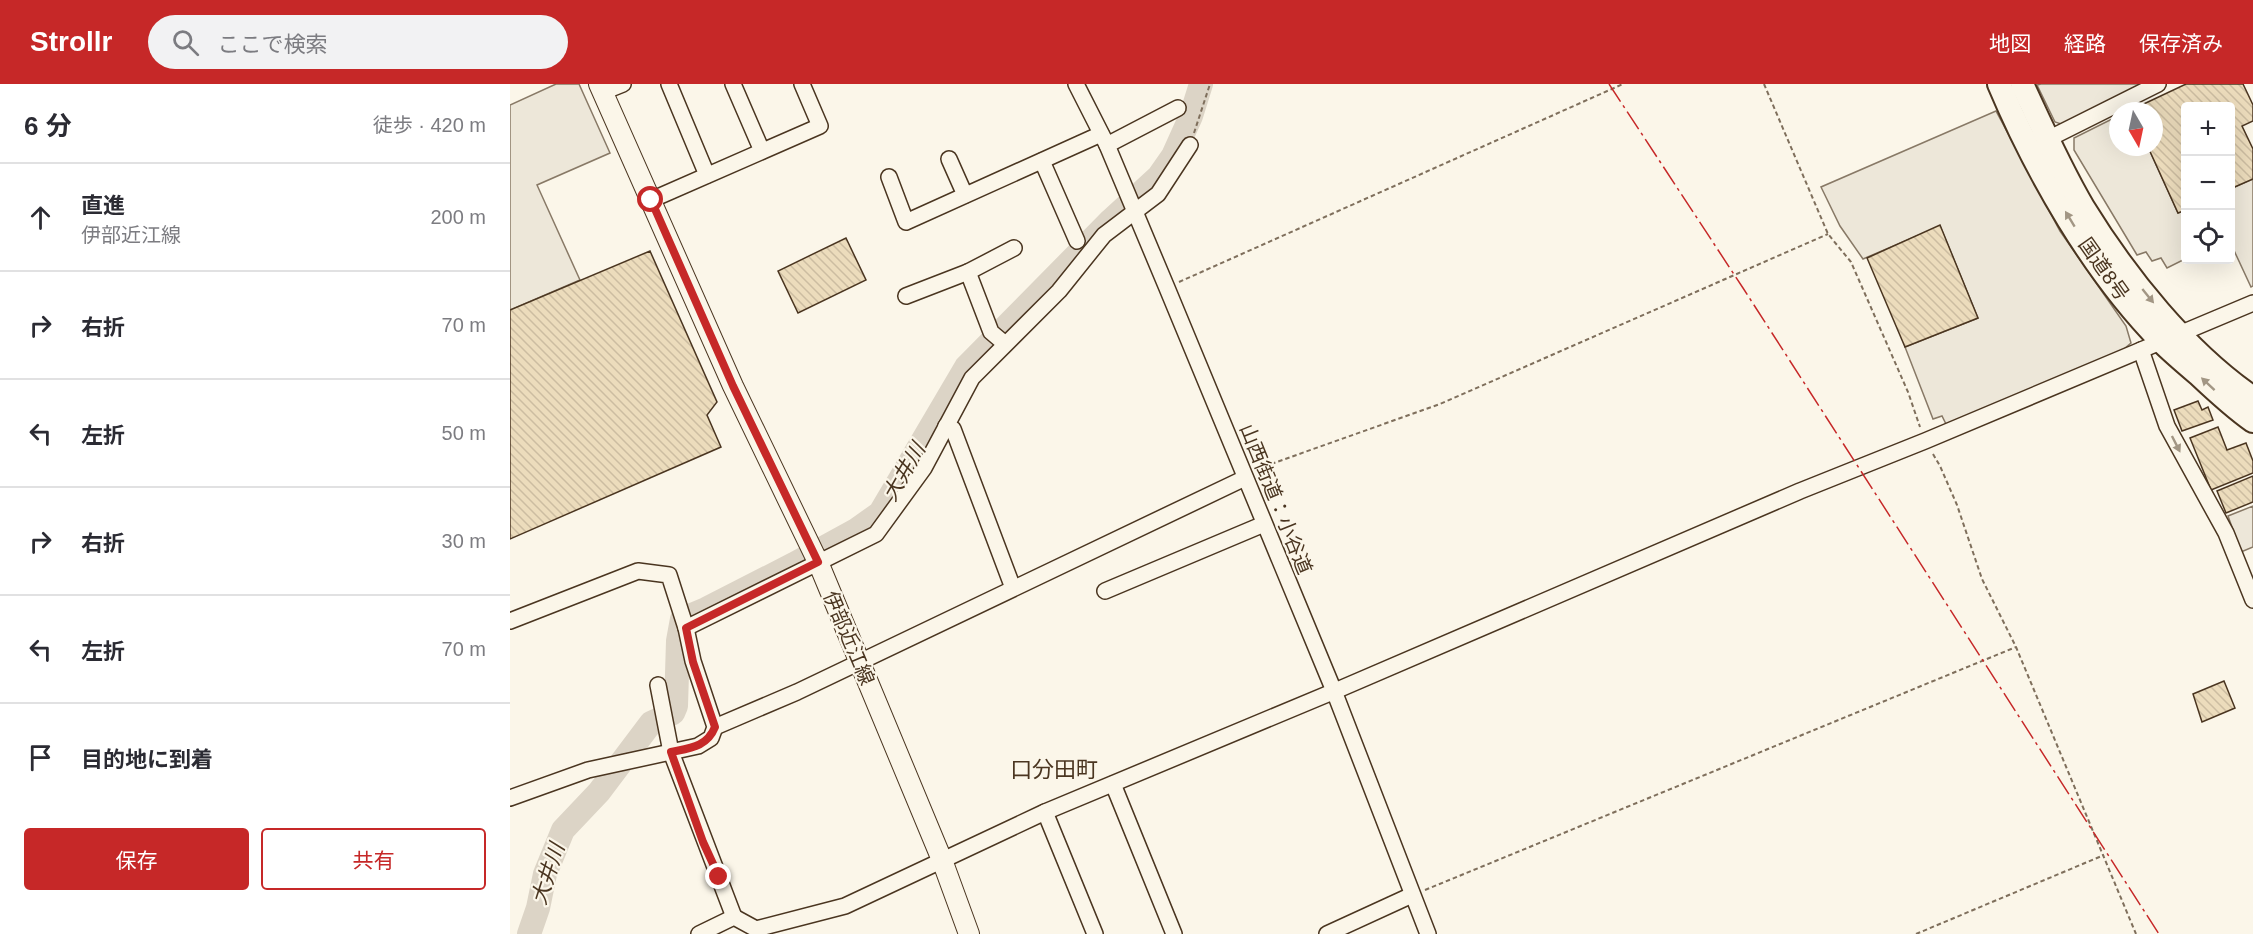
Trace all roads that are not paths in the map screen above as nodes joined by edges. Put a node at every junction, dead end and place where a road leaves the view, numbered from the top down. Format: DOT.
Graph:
graph roads {
  1 [pos="622,84"];
  2 [pos="669,84"];
  3 [pos="733,84"];
  4 [pos="802,84"];
  5 [pos="1076,84"];
  6 [pos="1999,84"];
  7 [pos="2022,84"];
  8 [pos="2158,84"];
  9 [pos="601,88"];
  10 [pos="1178,108"];
  11 [pos="1104,139"];
  12 [pos="2048,139"];
  13 [pos="1190,145"];
  14 [pos="762,151"];
  15 [pos="950,159"];
  16 [pos="1042,160"];
  17 [pos="707,176"];
  18 [pos="889,177"];
  19 [pos="965,195"];
  20 [pos="651,200"];
  21 [pos="1134,212"];
  22 [pos="1077,241"];
  23 [pos="1014,248"];
  24 [pos="968,272"];
  25 [pos="906,296"];
  26 [pos="2253,303"];
  27 [pos="2160,342"];
  28 [pos="1004,343"];
  29 [pos="2253,398"];
  30 [pos="2253,421"];
  31 [pos="946,426"];
  32 [pos="1244,475"];
  33 [pos="1264,524"];
  34 [pos="818,562"];
  35 [pos="1013,588"];
  36 [pos="1105,591"];
  37 [pos="2253,600"];
  38 [pos="510,621"];
  39 [pos="686,628"];
  40 [pos="860,662"];
  41 [pos="658,685"];
  42 [pos="1334,691"];
  43 [pos="715,727"];
  44 [pos="671,752"];
  45 [pos="1113,784"];
  46 [pos="510,798"];
  47 [pos="1045,812"];
  48 [pos="942,860"];
  49 [pos="1412,895"];
  50 [pos="734,917"];
  51 [pos="772,929"];
  52 [pos="699,934"];
  53 [pos="969,934"];
  54 [pos="1095,934"];
  55 [pos="1174,934"];
  56 [pos="1327,934"];
  57 [pos="1428,934"];
  1 -- 9 [label="street"];
  2 -- 17 [label="street"];
  3 -- 14 [label="street"];
  4 -- 14 [label="street"];
  5 -- 11 [label="street, 山西街道：小谷道"];
  27 -- 6 [label="highway, 国道8号, one-way"];
  7 -- 12 [label="highway, 国道8号"];
  8 -- 12 [label="street"];
  9 -- 20 [label="main road, 伊部近江線"];
  10 -- 11 [label="street"];
  11 -- 16 [label="street"];
  11 -- 21 [label="street, 山西街道：小谷道"];
  12 -- 27 [label="highway, 国道8号, one-way"];
  13 -- 21 [label="street"];
  14 -- 17 [label="street"];
  15 -- 19 [label="street"];
  16 -- 19 [label="street"];
  16 -- 22 [label="street"];
  17 -- 20 [label="street"];
  18 -- 19 [label="street"];
  20 -- 34 [label="main road, 伊部近江線"];
  21 -- 28 [label="street"];
  21 -- 32 [label="street, 山西街道：小谷道"];
  23 -- 24 [label="street"];
  24 -- 25 [label="street"];
  24 -- 28 [label="street"];
  26 -- 27 [label="street"];
  27 -- 29 [label="highway, 国道8号"];
  30 -- 27 [label="highway, 国道8号, one-way"];
  27 -- 37 [label="street, one-way"];
  27 -- 42 [label="street"];
  28 -- 31 [label="street"];
  31 -- 34 [label="street"];
  31 -- 35 [label="street"];
  32 -- 33 [label="street, 山西街道：小谷道"];
  32 -- 35 [label="street"];
  33 -- 36 [label="street"];
  33 -- 42 [label="street, 山西街道：小谷道"];
  34 -- 39 [label="street"];
  34 -- 40 [label="main road, 伊部近江線"];
  35 -- 40 [label="street"];
  38 -- 39 [label="street"];
  39 -- 43 [label="street"];
  40 -- 43 [label="street"];
  40 -- 48 [label="main road, 伊部近江線"];
  41 -- 44 [label="street"];
  42 -- 45 [label="street"];
  42 -- 49 [label="street, 山西街道：小谷道"];
  43 -- 44 [label="street"];
  44 -- 46 [label="street"];
  44 -- 50 [label="street"];
  45 -- 47 [label="street"];
  45 -- 55 [label="street"];
  47 -- 48 [label="street"];
  47 -- 54 [label="street"];
  48 -- 51 [label="street"];
  48 -- 53 [label="main road, 伊部近江線"];
  49 -- 56 [label="street"];
  49 -- 57 [label="street, 山西街道：小谷道"];
  50 -- 51 [label="street"];
  50 -- 52 [label="street"];
}
